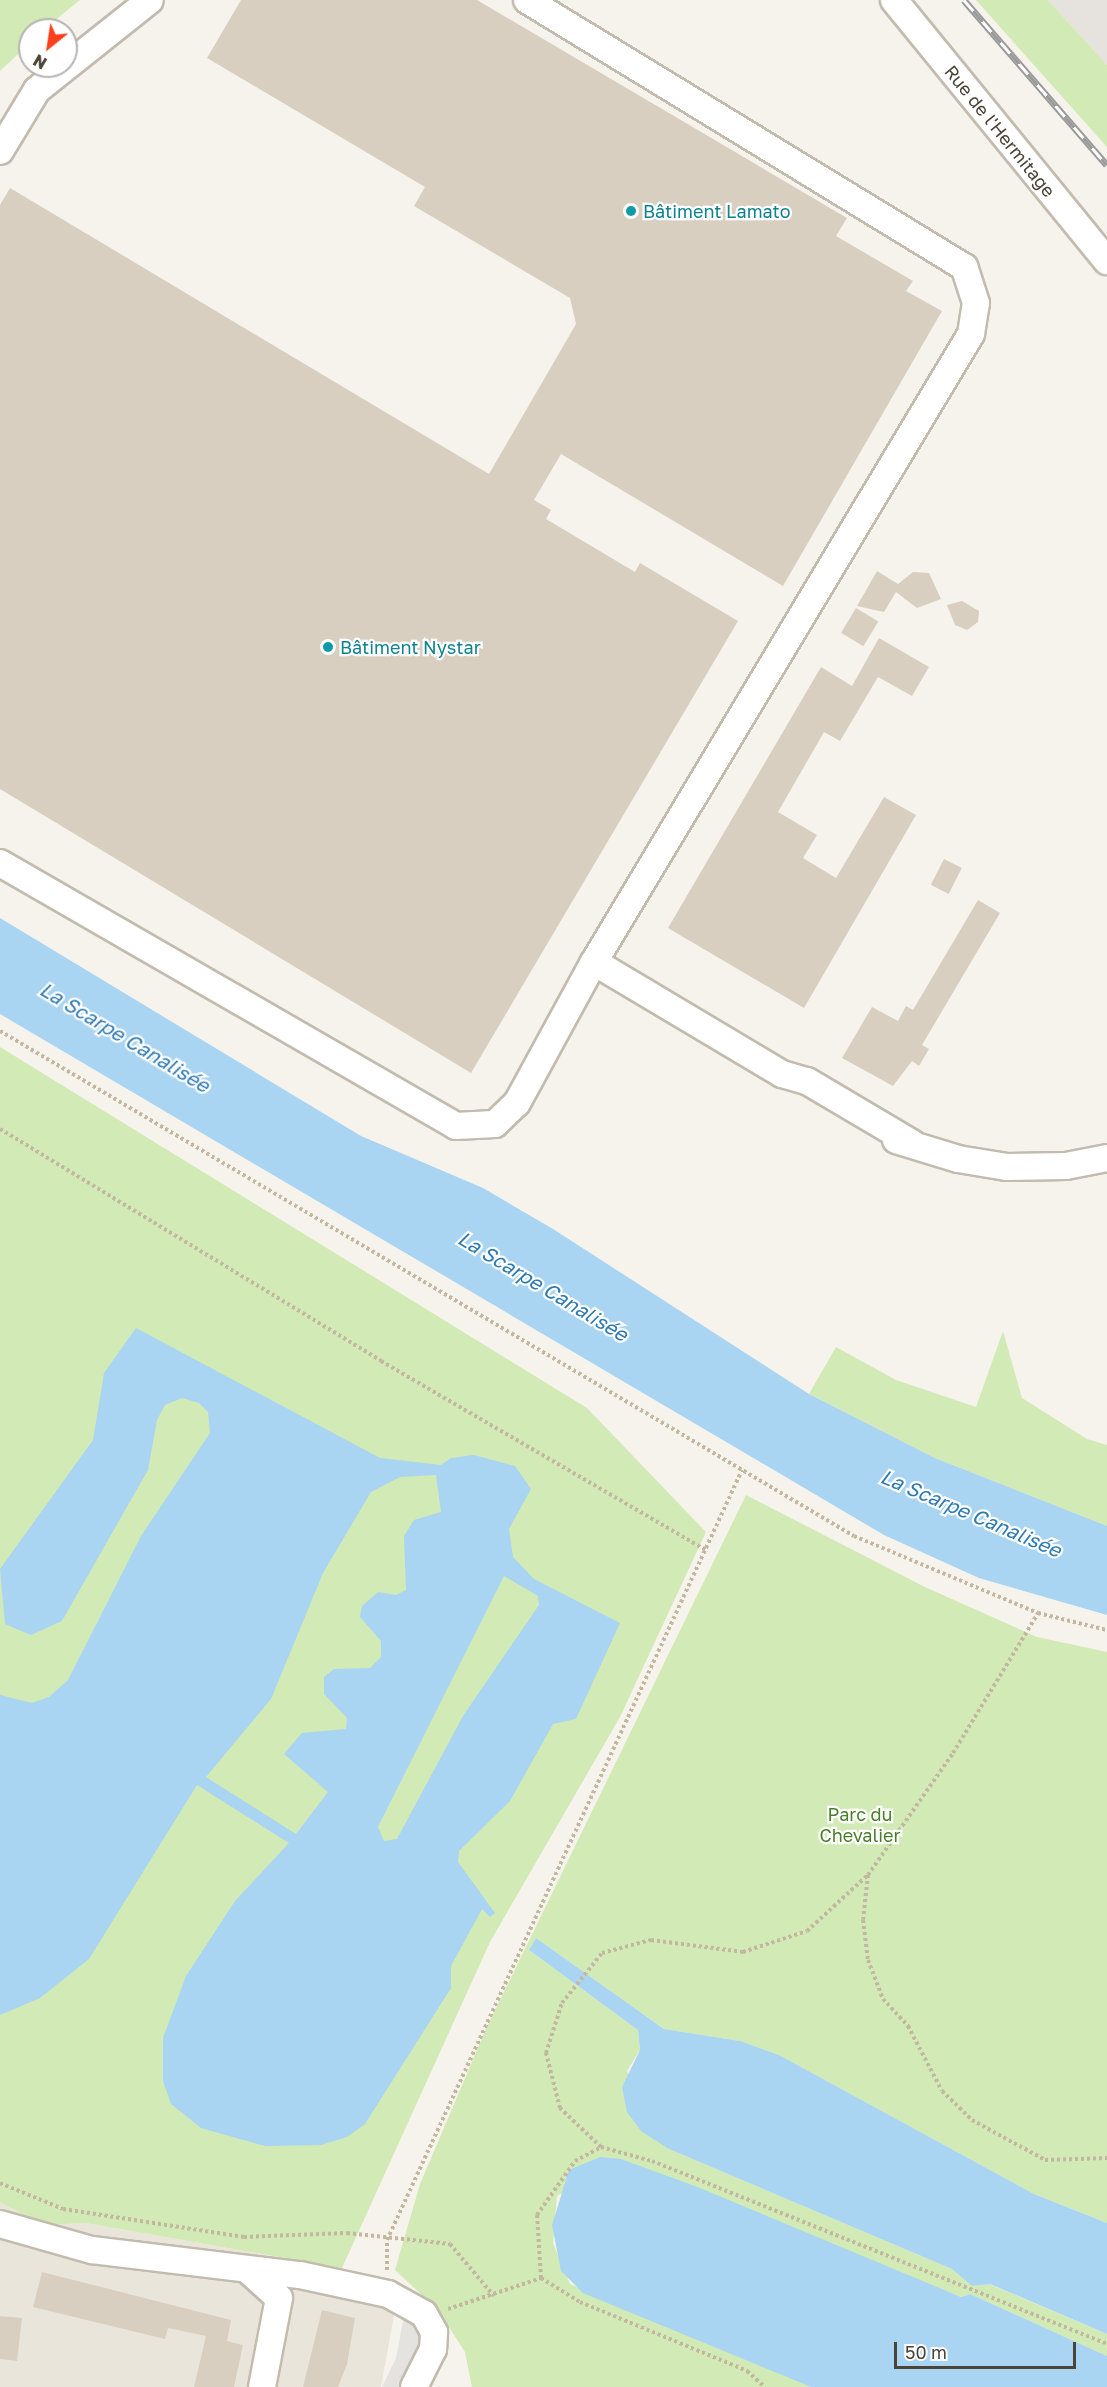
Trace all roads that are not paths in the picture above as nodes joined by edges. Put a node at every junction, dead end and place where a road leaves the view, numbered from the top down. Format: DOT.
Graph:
graph roads {
  1 [pos="150,0"];
  2 [pos="527,0"];
  3 [pos="894,0"];
  4 [pos="0,151"];
  5 [pos="1107,261"];
  6 [pos="0,863"];
  7 [pos="594,962"];
  8 [pos="1107,1158"];
  9 [pos="0,2224"];
  10 [pos="249,2271"];
  11 [pos="262,2387"];
  12 [pos="414,2387"];
  1 -- 4 [label="street"];
  2 -- 7 [label="street"];
  3 -- 5 [label="street, Rue de l'Hermitage"];
  6 -- 7 [label="street"];
  7 -- 8 [label="street"];
  9 -- 10 [label="street"];
  10 -- 11 [label="street"];
  10 -- 12 [label="street"];
}
